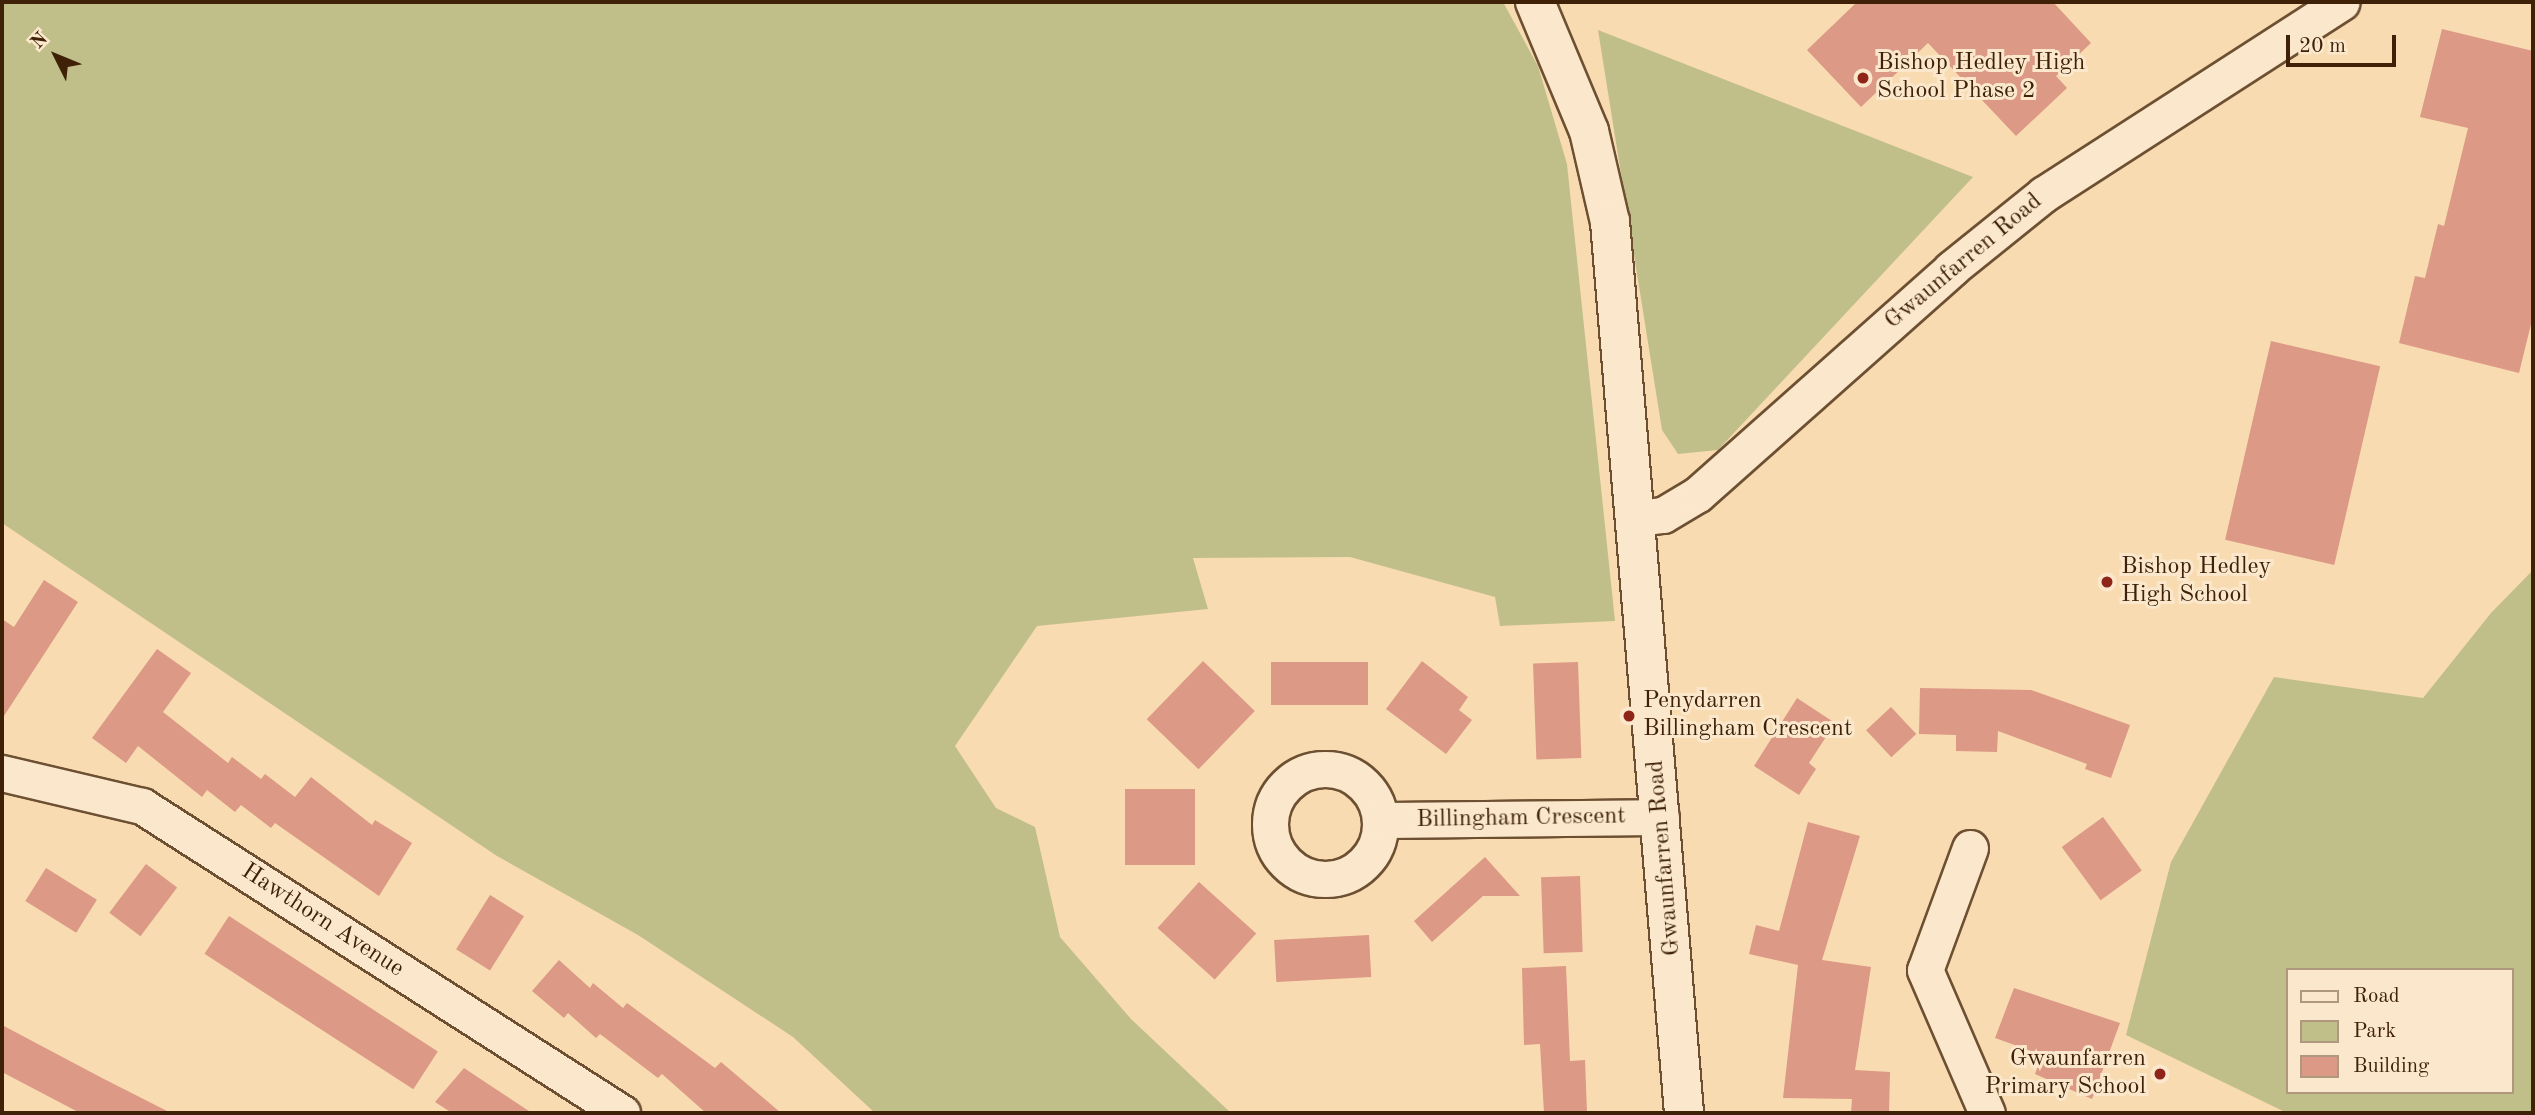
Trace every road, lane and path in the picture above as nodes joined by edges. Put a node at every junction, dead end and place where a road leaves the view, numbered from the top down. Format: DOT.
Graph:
graph roads {
  1 [pos="1535,2"];
  2 [pos="2342,2"];
  3 [pos="1638,518"];
  4 [pos="2,773"];
  5 [pos="1661,817"];
  6 [pos="1380,820"];
  7 [pos="1970,848"];
  8 [pos="622,1113"];
  9 [pos="1684,1113"];
  10 [pos="1987,1113"];
  1 -- 3 [label="street, Gwaunfarren Road"];
  2 -- 3 [label="street, Gwaunfarren Road"];
  3 -- 5 [label="street, Gwaunfarren Road"];
  4 -- 8 [label="street, Hawthorn Avenue"];
  5 -- 6 [label="street, Billingham Crescent"];
  5 -- 9 [label="street, Gwaunfarren Road"];
  7 -- 10 [label="street"];
}
